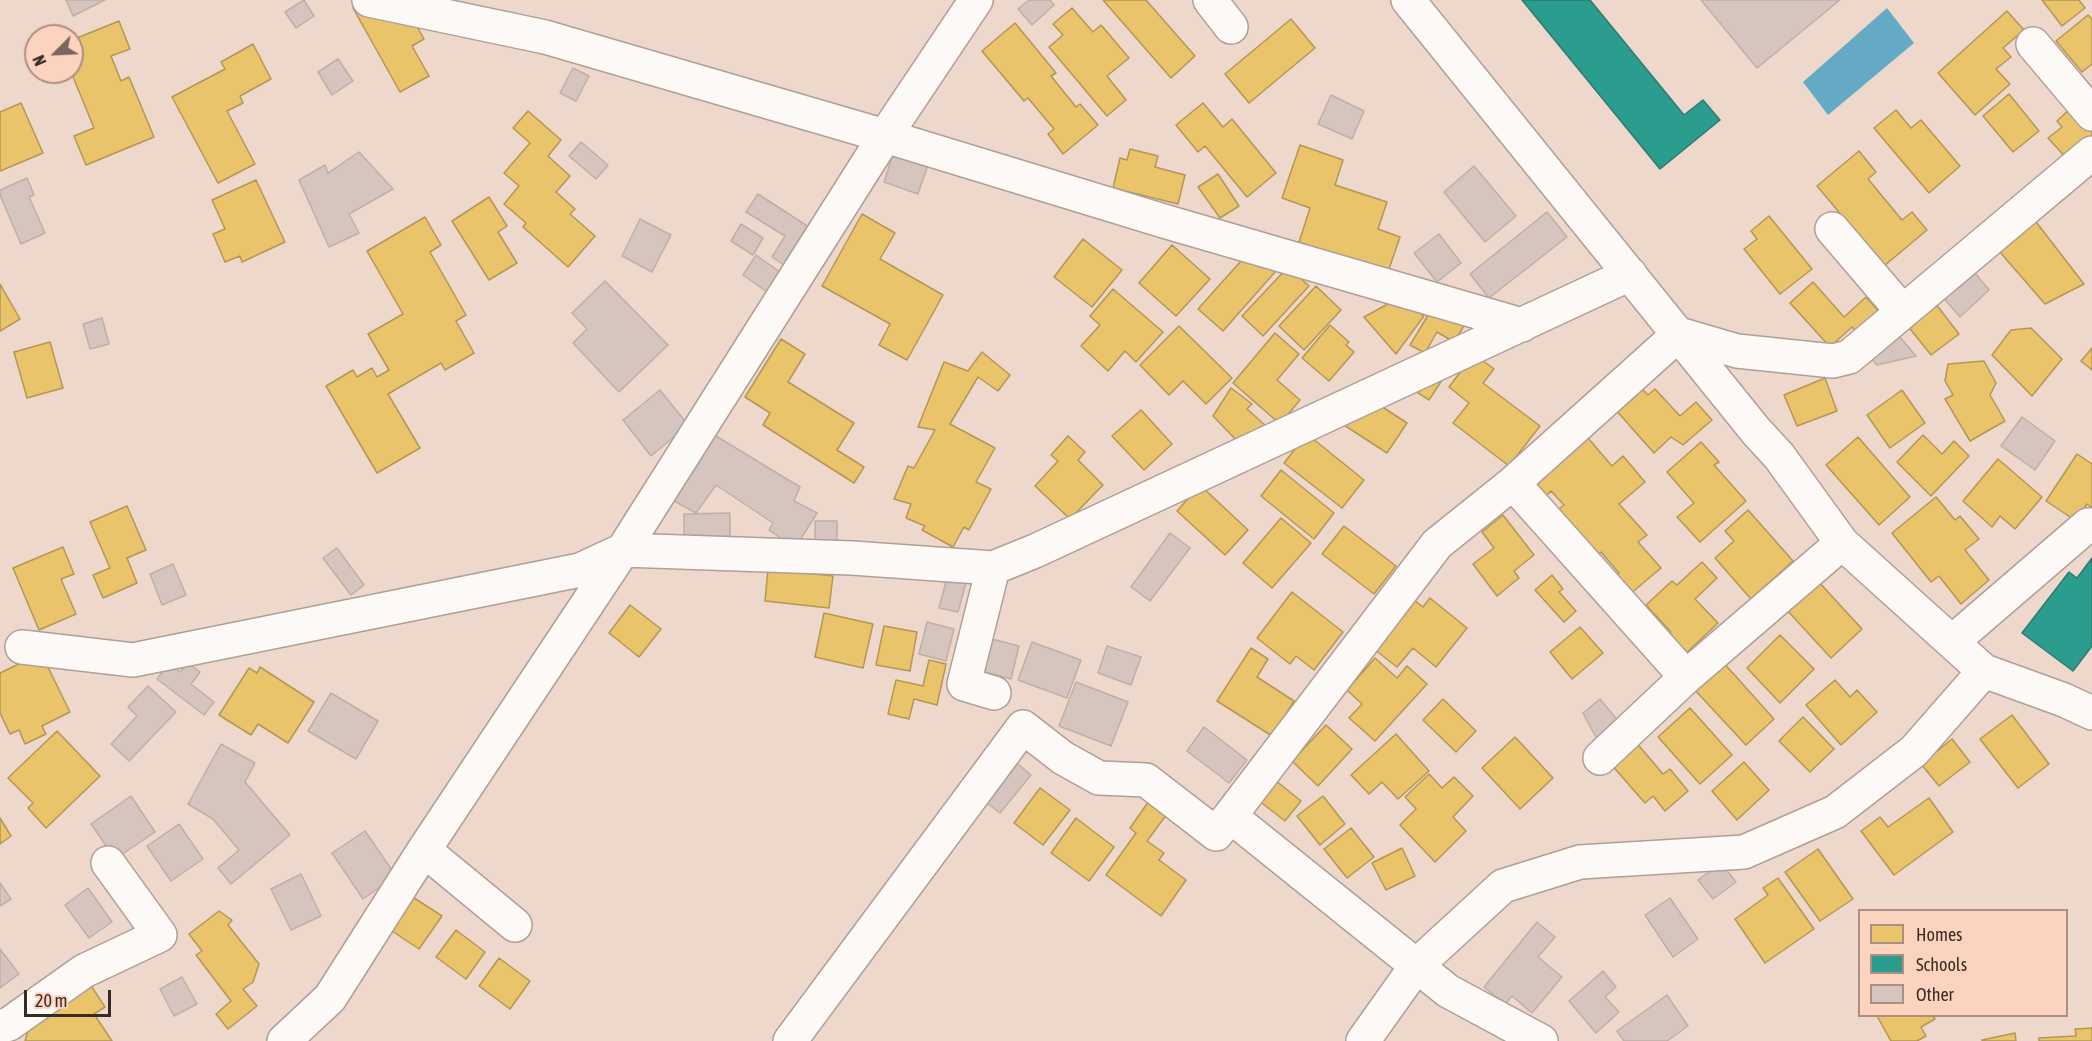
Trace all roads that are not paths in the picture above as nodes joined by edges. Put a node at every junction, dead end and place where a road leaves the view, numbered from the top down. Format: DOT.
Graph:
graph roads {
  1 [pos="369,0"];
  2 [pos="976,0"];
  3 [pos="1210,0"];
  4 [pos="1408,0"];
  5 [pos="1231,27"];
  6 [pos="2033,44"];
  7 [pos="2092,114"];
  8 [pos="885,136"];
  9 [pos="2092,153"];
  10 [pos="1832,230"];
  11 [pos="1630,274"];
  12 [pos="1903,312"];
  13 [pos="1522,325"];
  14 [pos="1678,334"];
  15 [pos="1513,483"];
  16 [pos="2092,525"];
  17 [pos="1842,543"];
  18 [pos="623,550"];
  19 [pos="993,568"];
  20 [pos="1952,642"];
  21 [pos="22,647"];
  22 [pos="1984,671"];
  23 [pos="1686,678"];
  24 [pos="994,693"];
  25 [pos="2092,713"];
  26 [pos="1600,758"];
  27 [pos="1230,816"];
  28 [pos="424,850"];
  29 [pos="108,863"];
  30 [pos="515,925"];
  31 [pos="1417,965"];
  32 [pos="0,1027"];
  33 [pos="284,1041"];
  34 [pos="790,1041"];
  35 [pos="1363,1041"];
  36 [pos="1541,1041"];
  1 -- 8 [label="street"];
  2 -- 8 [label="street"];
  3 -- 5 [label="street"];
  4 -- 11 [label="street"];
  6 -- 7 [label="street"];
  8 -- 13 [label="street"];
  8 -- 18 [label="street"];
  9 -- 12 [label="street"];
  10 -- 12 [label="street"];
  11 -- 13 [label="street"];
  11 -- 14 [label="street"];
  12 -- 14 [label="street"];
  13 -- 19 [label="street"];
  14 -- 15 [label="street"];
  14 -- 17 [label="street"];
  15 -- 23 [label="street"];
  15 -- 27 [label="street"];
  16 -- 20 [label="street"];
  17 -- 20 [label="street"];
  17 -- 23 [label="street"];
  18 -- 19 [label="street"];
  18 -- 21 [label="street"];
  18 -- 28 [label="street"];
  19 -- 24 [label="street"];
  20 -- 22 [label="street"];
  22 -- 25 [label="street"];
  22 -- 31 [label="street"];
  23 -- 26 [label="street"];
  27 -- 31 [label="street"];
  27 -- 34 [label="street"];
  28 -- 30 [label="street"];
  28 -- 33 [label="street"];
  29 -- 32 [label="street"];
  31 -- 35 [label="street"];
  31 -- 36 [label="street"];
}
